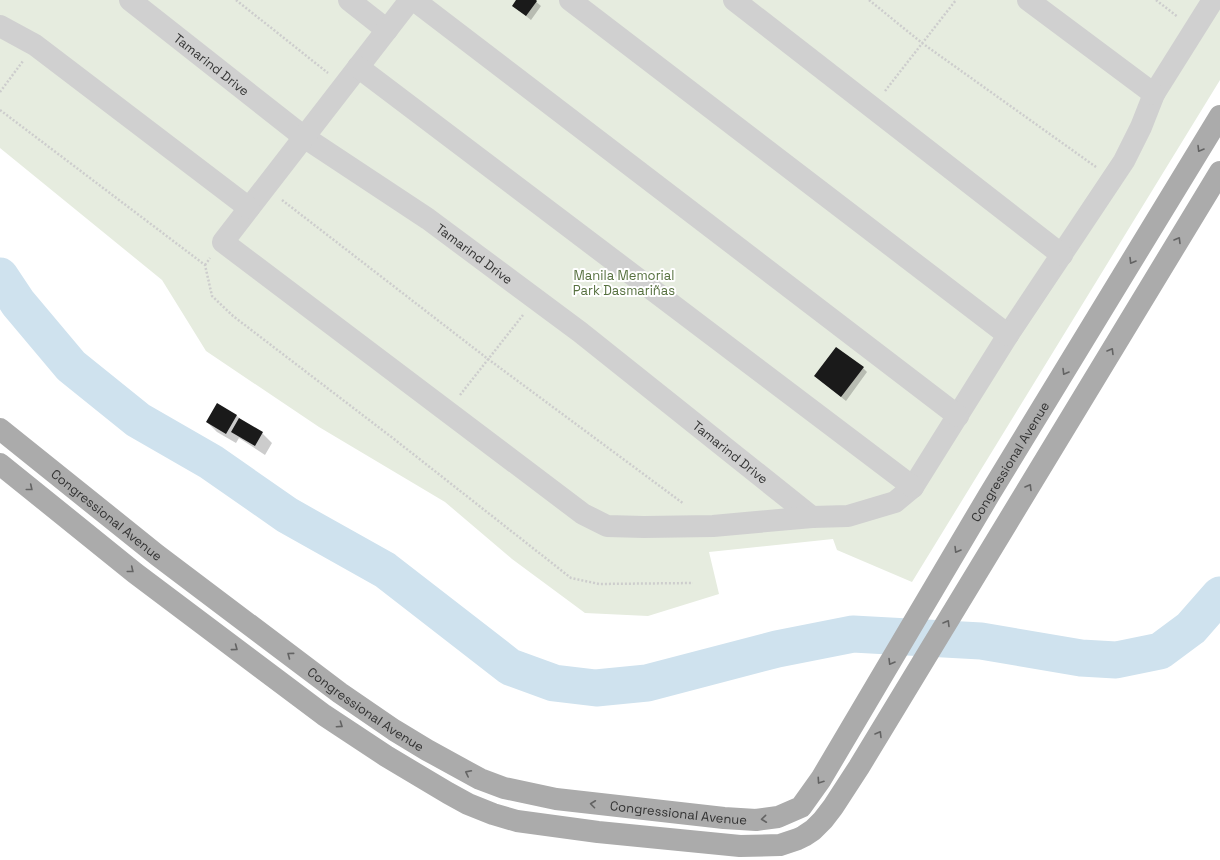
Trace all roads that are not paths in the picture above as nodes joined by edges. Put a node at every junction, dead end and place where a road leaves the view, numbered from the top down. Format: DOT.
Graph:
graph roads {
  1 [pos="130,0"];
  2 [pos="349,0"];
  3 [pos="410,0"];
  4 [pos="414,0"];
  5 [pos="570,0"];
  6 [pos="734,0"];
  7 [pos="1028,0"];
  8 [pos="1213,0"];
  9 [pos="0,26"];
  10 [pos="387,30"];
  11 [pos="358,67"];
  12 [pos="1154,94"];
  13 [pos="1220,116"];
  14 [pos="304,137"];
  15 [pos="1220,172"];
  16 [pos="249,208"];
  17 [pos="1062,255"];
  18 [pos="1008,336"];
  19 [pos="958,416"];
  20 [pos="0,429"];
  21 [pos="0,464"];
  22 [pos="913,487"];
  23 [pos="989,495"];
  24 [pos="1014,511"];
  25 [pos="812,517"];
  26 [pos="801,807"];
  27 [pos="833,807"];
  28 [pos="804,836"];
  1 -- 14 [label="lane, Tamarind Drive"];
  2 -- 10 [label="lane"];
  3 -- 10 [label="lane"];
  4 -- 19 [label="lane"];
  5 -- 18 [label="lane"];
  6 -- 17 [label="lane"];
  7 -- 12 [label="lane"];
  8 -- 12 [label="lane"];
  9 -- 16 [label="lane"];
  10 -- 11 [label="lane"];
  11 -- 14 [label="lane"];
  11 -- 22 [label="lane"];
  12 -- 17 [label="lane"];
  13 -- 23 [label="main road, Congressional Avenue, one-way"];
  14 -- 16 [label="lane"];
  14 -- 25 [label="lane, Tamarind Drive"];
  24 -- 15 [label="main road, Congressional Avenue, one-way"];
  16 -- 25 [label="lane"];
  17 -- 18 [label="lane"];
  18 -- 19 [label="lane"];
  19 -- 22 [label="lane"];
  26 -- 20 [label="main road, Congressional Avenue, one-way"];
  21 -- 28 [label="main road, Congressional Avenue, one-way"];
  22 -- 25 [label="lane"];
  23 -- 24 [label="main road"];
  23 -- 26 [label="main road, Congressional Avenue, one-way"];
  27 -- 24 [label="main road, Congressional Avenue, one-way"];
  26 -- 27 [label="main road"];
  26 -- 28 [label="main road"];
  27 -- 28 [label="main road, Congressional Avenue"];
}
